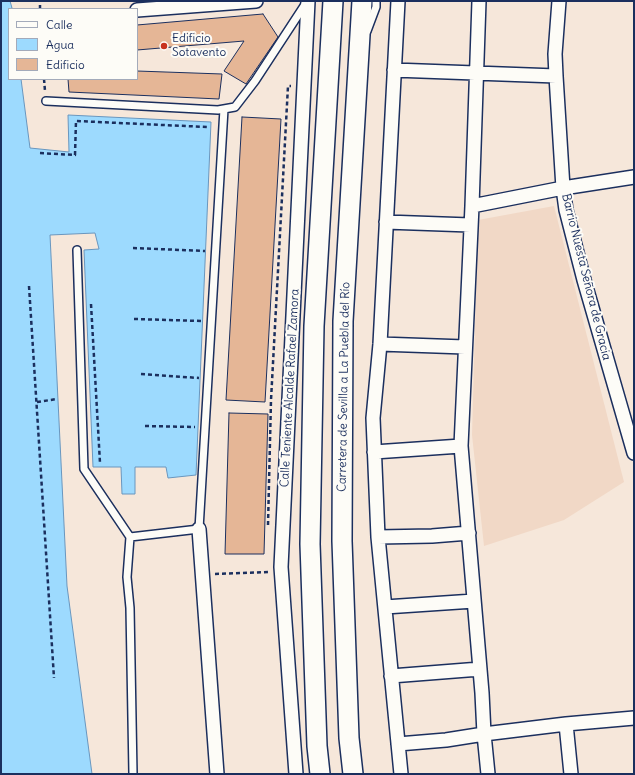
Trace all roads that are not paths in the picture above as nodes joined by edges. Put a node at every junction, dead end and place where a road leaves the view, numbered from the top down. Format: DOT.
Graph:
graph roads {
  1 [pos="256,1"];
  2 [pos="308,1"];
  3 [pos="333,1"];
  4 [pos="362,1"];
  5 [pos="376,1"];
  6 [pos="398,1"];
  7 [pos="479,1"];
  8 [pos="559,1"];
  9 [pos="138,10"];
  10 [pos="358,58"];
  11 [pos="394,70"];
  12 [pos="476,74"];
  13 [pos="556,76"];
  14 [pos="46,101"];
  15 [pos="224,109"];
  16 [pos="634,177"];
  17 [pos="563,188"];
  18 [pos="472,206"];
  19 [pos="386,222"];
  20 [pos="470,225"];
  21 [pos="77,250"];
  22 [pos="380,344"];
  23 [pos="465,347"];
  24 [pos="461,446"];
  25 [pos="374,452"];
  26 [pos="634,453"];
  27 [pos="199,529"];
  28 [pos="469,533"];
  29 [pos="130,537"];
  30 [pos="378,537"];
  31 [pos="474,601"];
  32 [pos="385,607"];
  33 [pos="480,669"];
  34 [pos="391,676"];
  35 [pos="634,721"];
  36 [pos="566,724"];
  37 [pos="484,734"];
  38 [pos="398,744"];
  39 [pos="133,774"];
  40 [pos="217,774"];
  41 [pos="296,774"];
  42 [pos="320,774"];
  43 [pos="354,774"];
  44 [pos="401,774"];
  45 [pos="488,774"];
  46 [pos="571,774"];
  1 -- 9 [label="street"];
  2 -- 15 [label="lane"];
  2 -- 41 [label="street, Calle Teniente Alcalde Rafael Zamora"];
  3 -- 42 [label="main road"];
  4 -- 10 [label="main road, Carretera de Sevilla a La Puebla del Río"];
  5 -- 10 [label="lane"];
  6 -- 11 [label="street"];
  7 -- 12 [label="street"];
  8 -- 13 [label="street, Barrio Nuesta Señora de Gracia"];
  10 -- 43 [label="main road, Carretera de Sevilla a La Puebla del Río"];
  11 -- 12 [label="street"];
  11 -- 19 [label="street"];
  12 -- 13 [label="street"];
  12 -- 18 [label="street"];
  13 -- 17 [label="street, Barrio Nuesta Señora de Gracia"];
  14 -- 15 [label="lane"];
  15 -- 27 [label="lane"];
  16 -- 17 [label="street"];
  17 -- 18 [label="street"];
  17 -- 26 [label="street, Barrio Nuesta Señora de Gracia"];
  18 -- 20 [label="street"];
  19 -- 20 [label="street"];
  19 -- 22 [label="street"];
  20 -- 23 [label="street"];
  21 -- 29 [label="lane"];
  22 -- 23 [label="street"];
  22 -- 25 [label="street"];
  23 -- 24 [label="street"];
  24 -- 25 [label="street"];
  24 -- 28 [label="street"];
  25 -- 30 [label="street"];
  27 -- 29 [label="lane"];
  27 -- 40 [label="street"];
  28 -- 30 [label="street"];
  28 -- 31 [label="street"];
  29 -- 39 [label="lane"];
  30 -- 32 [label="street"];
  31 -- 32 [label="street"];
  31 -- 33 [label="street"];
  32 -- 34 [label="street"];
  33 -- 34 [label="street"];
  33 -- 37 [label="street"];
  34 -- 38 [label="street"];
  35 -- 36 [label="street"];
  36 -- 37 [label="street"];
  36 -- 46 [label="street"];
  37 -- 38 [label="street"];
  37 -- 45 [label="street"];
  38 -- 44 [label="street"];
}
